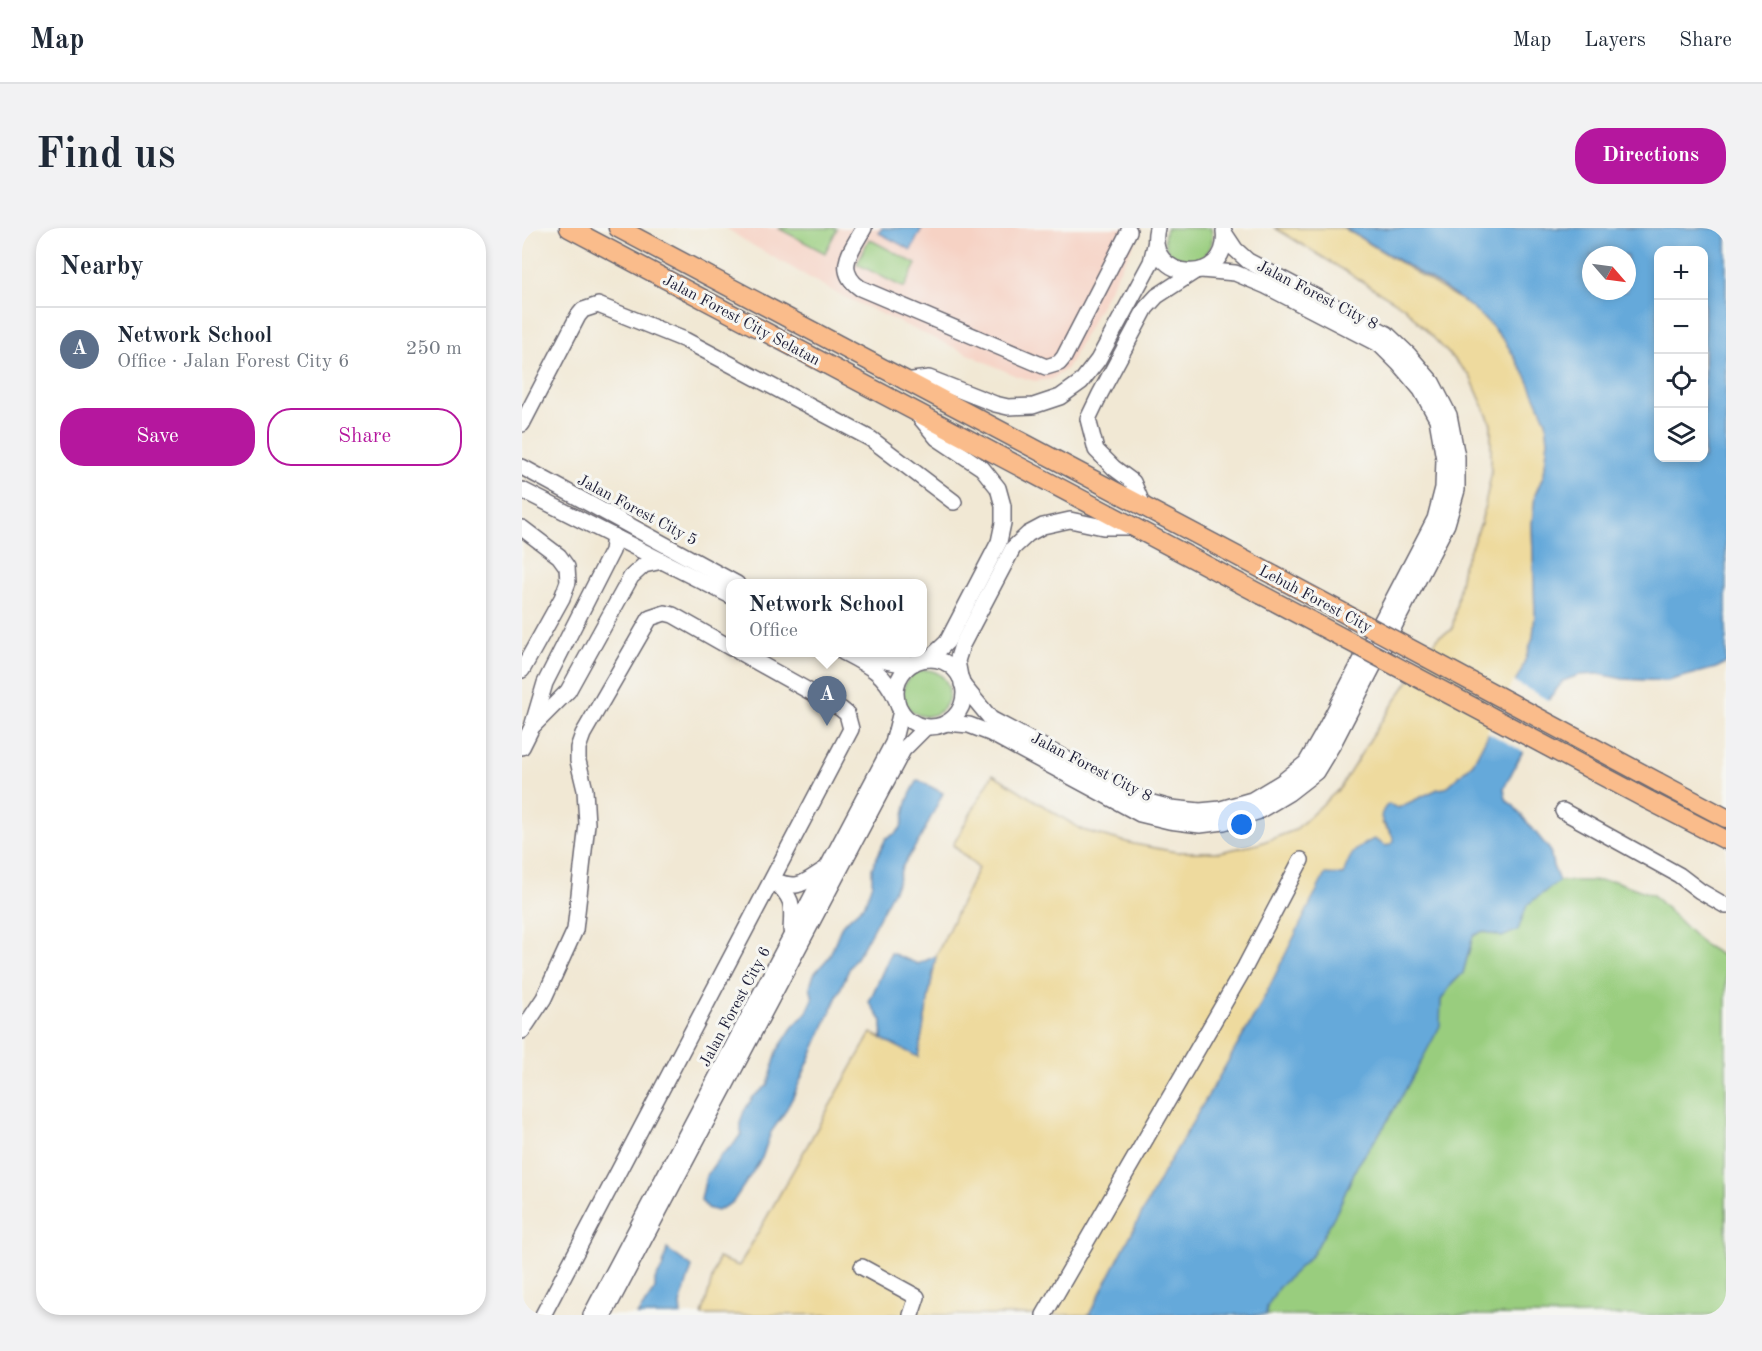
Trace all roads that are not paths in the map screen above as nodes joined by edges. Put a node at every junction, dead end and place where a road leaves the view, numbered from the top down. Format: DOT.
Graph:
graph roads {
  1 [pos="569,228"];
  2 [pos="618,228"];
  3 [pos="864,228"];
  4 [pos="1128,229"];
  5 [pos="1224,231"];
  6 [pos="1157,234"];
  7 [pos="1198,271"];
  8 [pos="904,381"];
  9 [pos="915,410"];
  10 [pos="522,424"];
  11 [pos="522,467"];
  12 [pos="522,490"];
  13 [pos="538,498"];
  14 [pos="522,500"];
  15 [pos="954,502"];
  16 [pos="1144,508"];
  17 [pos="1134,526"];
  18 [pos="522,528"];
  19 [pos="614,536"];
  20 [pos="663,561"];
  21 [pos="729,579"];
  22 [pos="726,593"];
  23 [pos="592,595"];
  24 [pos="615,606"];
  25 [pos="726,645"];
  26 [pos="563,649"];
  27 [pos="748,657"];
  28 [pos="853,657"];
  29 [pos="875,657"];
  30 [pos="926,657"];
  31 [pos="927,657"];
  32 [pos="585,661"];
  33 [pos="921,661"];
  34 [pos="522,670"];
  35 [pos="961,680"];
  36 [pos="900,707"];
  37 [pos="946,723"];
  38 [pos="926,726"];
  39 [pos="532,727"];
  40 [pos="522,747"];
  41 [pos="1563,811"];
  42 [pos="1726,818"];
  43 [pos="1726,840"];
  44 [pos="1300,860"];
  45 [pos="826,869"];
  46 [pos="772,880"];
  47 [pos="1726,906"];
  48 [pos="790,937"];
  49 [pos="522,1031"];
  50 [pos="862,1267"];
  51 [pos="543,1315"];
  52 [pos="591,1315"];
  53 [pos="604,1315"];
  54 [pos="911,1315"];
  55 [pos="1044,1315"];
  1 -- 9 [label="main road, Jalan Forest City Selatan"];
  2 -- 8 [label="main road, Jalan Forest City Selatan"];
  3 -- 4 [label="street"];
  5 -- 7 [label="street"];
  5 -- 37 [label="street, Jalan Forest City 8"];
  6 -- 7 [label="street, Jalan Forest City 8"];
  6 -- 8 [label="street"];
  7 -- 16 [label="street"];
  7 -- 35 [label="street, Jalan Forest City 8"];
  8 -- 16 [label="main road, Lebuh Forest City"];
  9 -- 17 [label="main road, Lebuh Forest City"];
  9 -- 31 [label="street"];
  10 -- 15 [label="street"];
  11 -- 21 [label="street, Jalan Forest City 5"];
  12 -- 13 [label="street, Jalan Forest City 5"];
  13 -- 14 [label="street"];
  13 -- 19 [label="street, Jalan Forest City 5"];
  16 -- 42 [label="main road, Lebuh Forest City, bridge"];
  17 -- 35 [label="street"];
  17 -- 43 [label="main road, Lebuh Forest City, bridge"];
  18 -- 34 [label="street"];
  19 -- 20 [label="street, Jalan Forest City 5"];
  19 -- 23 [label="street"];
  20 -- 22 [label="street, Jalan Forest City 5"];
  20 -- 24 [label="street"];
  23 -- 24 [label="street"];
  23 -- 26 [label="street"];
  24 -- 32 [label="street"];
  25 -- 49 [label="street"];
  26 -- 32 [label="street"];
  26 -- 39 [label="street"];
  27 -- 46 [label="street"];
  28 -- 36 [label="street"];
  29 -- 33 [label="street"];
  30 -- 33 [label="street"];
  32 -- 39 [label="street"];
  33 -- 35 [label="street"];
  33 -- 36 [label="street"];
  35 -- 37 [label="street"];
  36 -- 38 [label="street"];
  36 -- 45 [label="street, Jalan Forest City 6"];
  37 -- 38 [label="street"];
  38 -- 53 [label="street, Jalan Forest City 6"];
  39 -- 40 [label="street"];
  41 -- 47 [label="street"];
  44 -- 55 [label="street"];
  45 -- 46 [label="street"];
  45 -- 48 [label="street, Jalan Forest City 6"];
  46 -- 48 [label="street"];
  46 -- 51 [label="street"];
  48 -- 52 [label="street, Jalan Forest City 6"];
  50 -- 54 [label="street"];
}
